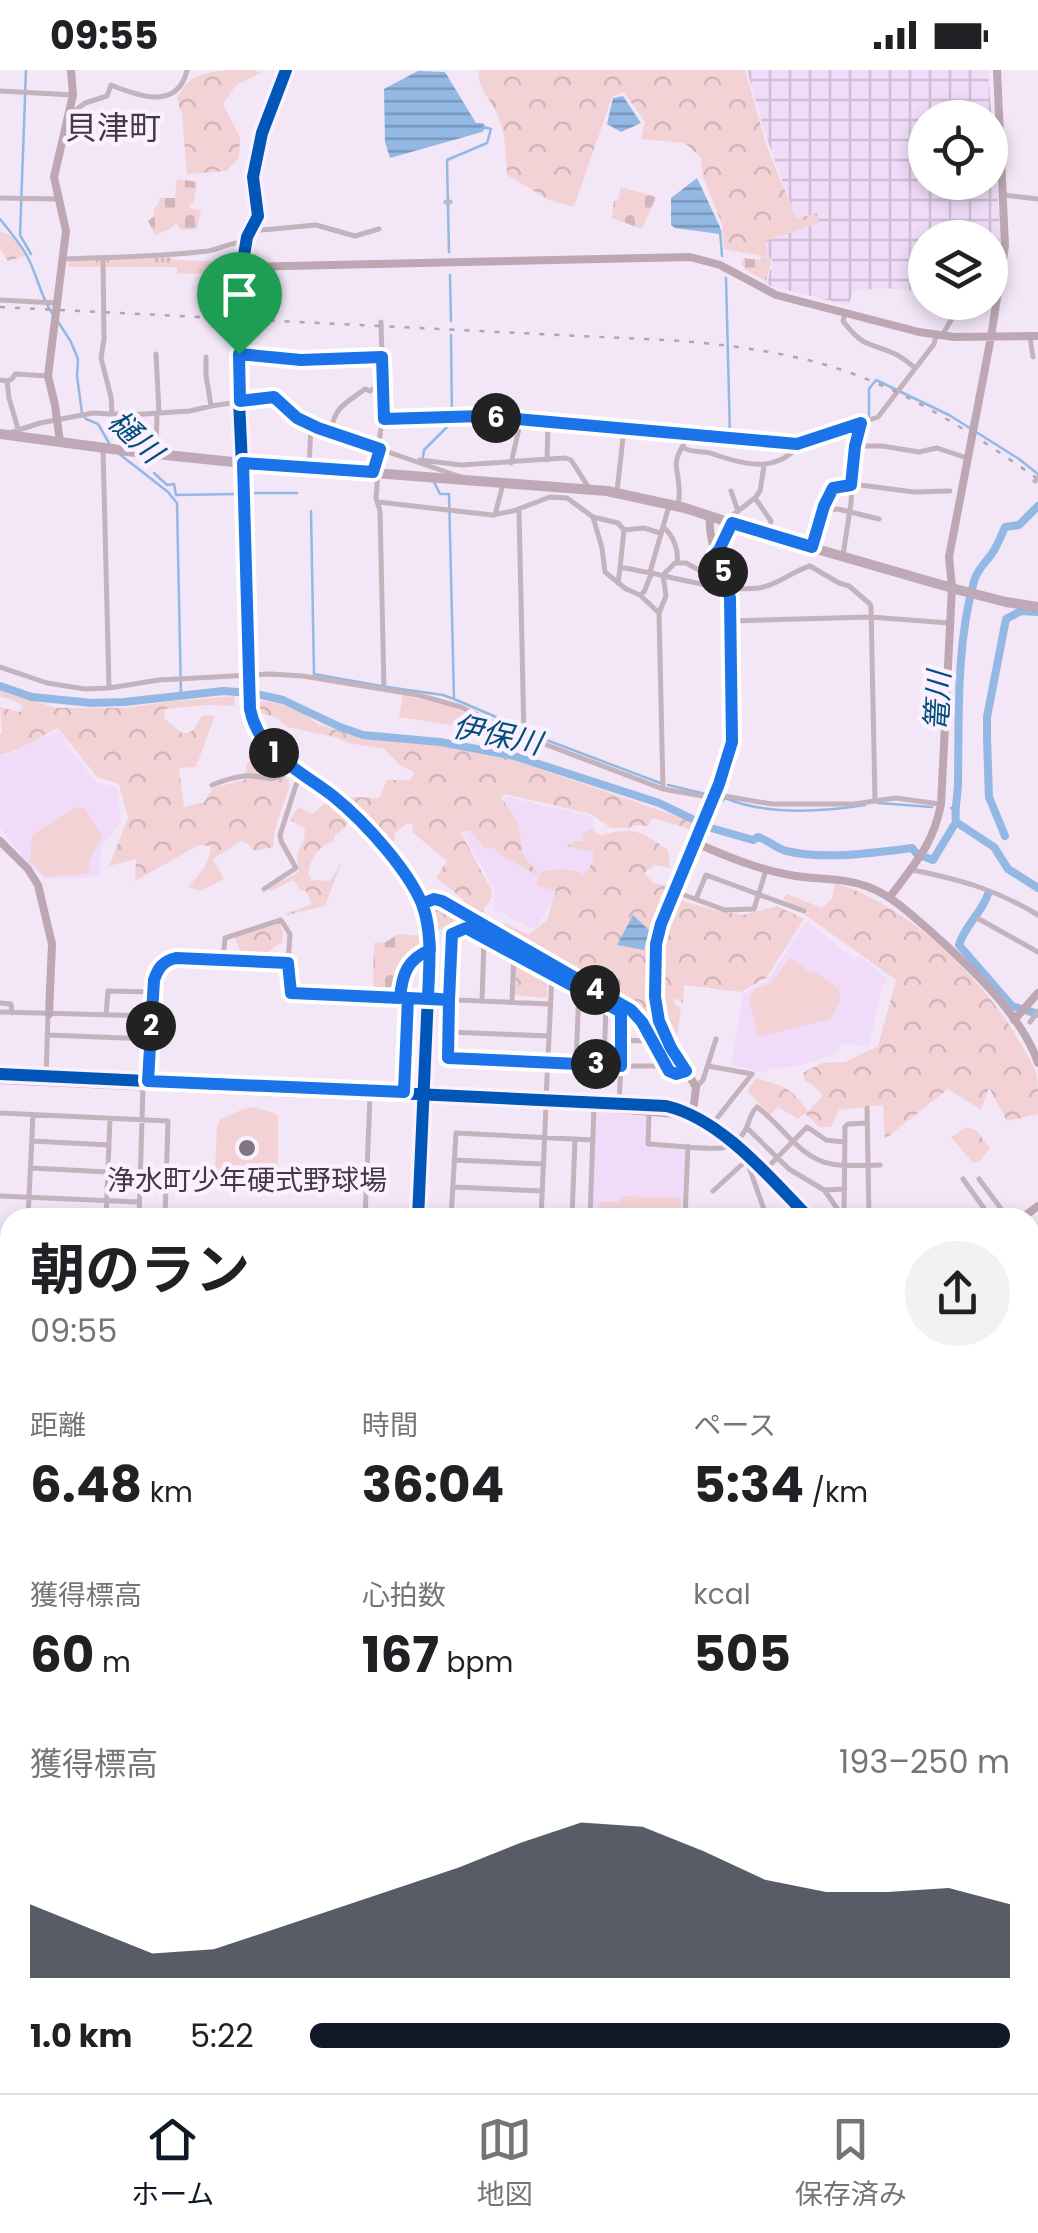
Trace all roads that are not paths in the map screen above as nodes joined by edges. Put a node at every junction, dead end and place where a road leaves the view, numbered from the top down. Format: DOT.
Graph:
graph roads {
  1 [pos="71,70"];
  2 [pos="188,70"];
  3 [pos="286,70"];
  4 [pos="997,70"];
  5 [pos="0,91"];
  6 [pos="73,94"];
  7 [pos="999,100"];
  8 [pos="70,109"];
  9 [pos="1008,196"];
  10 [pos="0,198"];
  11 [pos="1038,198"];
  12 [pos="58,199"];
  13 [pos="252,228"];
  14 [pos="379,229"];
  15 [pos="246,242"];
  16 [pos="102,258"];
  17 [pos="64,259"];
  18 [pos="242,267"];
  19 [pos="0,300"];
  20 [pos="54,303"];
  21 [pos="845,313"];
  22 [pos="951,320"];
  23 [pos="994,320"];
  24 [pos="381,322"];
  25 [pos="939,336"];
  26 [pos="991,336"];
  27 [pos="1034,337"];
  28 [pos="156,354"];
  29 [pos="239,354"];
  30 [pos="206,357"];
  31 [pos="382,357"];
  32 [pos="1033,357"];
  33 [pos="915,368"];
  34 [pos="48,376"];
  35 [pos="3,381"];
  36 [pos="382,383"];
  37 [pos="240,401"];
  38 [pos="211,406"];
  39 [pos="115,414"];
  40 [pos="158,414"];
  41 [pos="384,419"];
  42 [pos="58,420"];
  43 [pos="522,420"];
  44 [pos="548,423"];
  45 [pos="861,423"];
  46 [pos="312,425"];
  47 [pos="18,429"];
  48 [pos="624,429"];
  49 [pos="331,432"];
  50 [pos="689,434"];
  51 [pos="2,435"];
  52 [pos="60,442"];
  53 [pos="801,442"];
  54 [pos="855,446"];
  55 [pos="682,448"];
  56 [pos="104,449"];
  57 [pos="380,449"];
  58 [pos="144,452"];
  59 [pos="156,453"];
  60 [pos="968,458"];
  61 [pos="548,460"];
  62 [pos="243,463"];
  63 [pos="510,463"];
  64 [pos="489,464"];
  65 [pos="764,466"];
  66 [pos="309,467"];
  67 [pos="427,467"];
  68 [pos="376,472"];
  69 [pos="500,482"];
  70 [pos="851,485"];
  71 [pos="589,488"];
  72 [pos="938,488"];
  73 [pos="731,491"];
  74 [pos="950,491"];
  75 [pos="564,492"];
  76 [pos="617,492"];
  77 [pos="961,493"];
  78 [pos="755,498"];
  79 [pos="378,502"];
  80 [pos="674,505"];
  81 [pos="519,509"];
  82 [pos="823,510"];
  83 [pos="738,511"];
  84 [pos="850,513"];
  85 [pos="495,515"];
  86 [pos="593,516"];
  87 [pos="710,516"];
  88 [pos="878,518"];
  89 [pos="732,523"];
  90 [pos="624,530"];
  91 [pos="662,530"];
  92 [pos="768,535"];
  93 [pos="812,547"];
  94 [pos="716,553"];
  95 [pos="843,555"];
  96 [pos="678,562"];
  97 [pos="620,568"];
  98 [pos="722,571"];
  99 [pos="651,572"];
  100 [pos="663,575"];
  101 [pos="618,583"];
  102 [pos="728,588"];
  103 [pos="956,588"];
  104 [pos="640,594"];
  105 [pos="1038,607"];
  106 [pos="659,612"];
  107 [pos="870,616"];
  108 [pos="730,621"];
  109 [pos="949,623"];
  110 [pos="0,666"];
  111 [pos="248,676"];
  112 [pos="110,688"];
  113 [pos="384,690"];
  114 [pos="524,733"];
  115 [pos="291,766"];
  116 [pos="303,776"];
  117 [pos="212,784"];
  118 [pos="664,788"];
  119 [pos="714,798"];
  120 [pos="875,800"];
  121 [pos="941,804"];
  122 [pos="698,839"];
  123 [pos="0,841"];
  124 [pos="766,870"];
  125 [pos="913,870"];
  126 [pos="264,889"];
  127 [pos="676,892"];
  128 [pos="759,896"];
  129 [pos="890,897"];
  130 [pos="696,900"];
  131 [pos="422,904"];
  132 [pos="804,911"];
  133 [pos="1038,915"];
  134 [pos="979,918"];
  135 [pos="484,938"];
  136 [pos="430,950"];
  137 [pos="1038,952"];
  138 [pos="514,954"];
  139 [pos="224,960"];
  140 [pos="288,963"];
  141 [pos="552,974"];
  142 [pos="578,989"];
  143 [pos="154,992"];
  144 [pos="1038,993"];
  145 [pos="404,998"];
  146 [pos="428,998"];
  147 [pos="449,1000"];
  148 [pos="482,1001"];
  149 [pos="512,1002"];
  150 [pos="0,1003"];
  151 [pos="550,1004"];
  152 [pos="606,1004"];
  153 [pos="1038,1011"];
  154 [pos="0,1012"];
  155 [pos="12,1013"];
  156 [pos="48,1014"];
  157 [pos="106,1016"];
  158 [pos="152,1016"];
  159 [pos="1017,1017"];
  160 [pos="1030,1022"];
  161 [pos="448,1032"];
  162 [pos="48,1035"];
  163 [pos="549,1036"];
  164 [pos="150,1039"];
  165 [pos="716,1039"];
  166 [pos="622,1040"];
  167 [pos="548,1062"];
  168 [pos="576,1064"];
  169 [pos="604,1064"];
  170 [pos="1038,1064"];
  171 [pos="621,1066"];
  172 [pos="708,1066"];
  173 [pos="686,1071"];
  174 [pos="0,1077"];
  175 [pos="46,1077"];
  176 [pos="146,1084"];
  177 [pos="696,1088"];
  178 [pos="404,1092"];
  179 [pos="423,1096"];
  180 [pos="370,1097"];
  181 [pos="619,1102"];
  182 [pos="546,1103"];
  183 [pos="594,1107"];
  184 [pos="651,1107"];
  185 [pos="867,1108"];
  186 [pos="0,1113"];
  187 [pos="33,1115"];
  188 [pos="689,1115"];
  189 [pos="110,1118"];
  190 [pos="142,1119"];
  191 [pos="867,1124"];
  192 [pos="710,1127"];
  193 [pos="747,1128"];
  194 [pos="545,1138"];
  195 [pos="576,1139"];
  196 [pos="32,1140"];
  197 [pos="593,1140"];
  198 [pos="792,1140"];
  199 [pos="844,1142"];
  200 [pos="734,1143"];
  201 [pos="109,1145"];
  202 [pos="688,1146"];
  203 [pos="776,1157"];
  204 [pos="454,1160"];
  205 [pos="750,1160"];
  206 [pos="544,1164"];
  207 [pos="844,1165"];
  208 [pos="868,1165"];
  209 [pos="880,1165"];
  210 [pos="30,1168"];
  211 [pos="108,1172"];
  212 [pos="764,1172"];
  213 [pos="963,1178"];
  214 [pos="453,1187"];
  215 [pos="845,1189"];
  216 [pos="824,1190"];
  217 [pos="971,1190"];
  218 [pos="542,1191"];
  219 [pos="712,1191"];
  220 [pos="0,1196"];
  221 [pos="29,1196"];
  222 [pos="107,1200"];
  223 [pos="139,1202"];
  224 [pos="28,1208"];
  225 [pos="107,1208"];
  226 [pos="139,1208"];
  227 [pos="165,1208"];
  228 [pos="365,1208"];
  229 [pos="418,1208"];
  230 [pos="452,1208"];
  231 [pos="541,1208"];
  232 [pos="573,1208"];
  233 [pos="590,1208"];
  234 [pos="685,1208"];
  235 [pos="764,1208"];
  236 [pos="799,1208"];
  237 [pos="837,1208"];
  238 [pos="844,1208"];
  239 [pos="869,1208"];
  240 [pos="984,1208"];
  241 [pos="1001,1208"];
  1 -- 6 [label="street"];
  2 -- 8 [label="street"];
  3 -- 13 [label="street"];
  4 -- 7 [label="street"];
  5 -- 6 [label="street"];
  6 -- 8 [label="street"];
  8 -- 12 [label="street"];
  9 -- 11 [label="street"];
  10 -- 12 [label="street"];
  12 -- 17 [label="street"];
  13 -- 14 [label="street"];
  13 -- 15 [label="street"];
  15 -- 16 [label="street"];
  15 -- 18 [label="street"];
  16 -- 17 [label="street"];
  16 -- 39 [label="street"];
  17 -- 20 [label="street"];
  18 -- 21 [label="street"];
  18 -- 29 [label="street"];
  19 -- 20 [label="street"];
  20 -- 34 [label="street"];
  21 -- 25 [label="street"];
  21 -- 33 [label="street"];
  22 -- 25 [label="street"];
  23 -- 26 [label="street"];
  24 -- 31 [label="street"];
  25 -- 26 [label="street"];
  25 -- 33 [label="street"];
  26 -- 27 [label="street"];
  26 -- 60 [label="street"];
  27 -- 32 [label="street"];
  28 -- 40 [label="street"];
  29 -- 31 [label="street"];
  29 -- 37 [label="street"];
  30 -- 38 [label="street"];
  31 -- 36 [label="street"];
  33 -- 45 [label="street"];
  34 -- 35 [label="street"];
  34 -- 42 [label="street"];
  35 -- 47 [label="street"];
  36 -- 41 [label="street"];
  36 -- 49 [label="street"];
  37 -- 38 [label="street"];
  37 -- 46 [label="street"];
  37 -- 62 [label="street"];
  38 -- 40 [label="street"];
  39 -- 40 [label="street"];
  39 -- 42 [label="street"];
  39 -- 58 [label="street"];
  40 -- 59 [label="street"];
  41 -- 43 [label="street"];
  41 -- 57 [label="street"];
  42 -- 47 [label="street"];
  42 -- 52 [label="street"];
  43 -- 44 [label="street"];
  43 -- 63 [label="street"];
  44 -- 48 [label="street"];
  44 -- 61 [label="street"];
  45 -- 53 [label="street"];
  45 -- 54 [label="street"];
  46 -- 49 [label="street"];
  46 -- 66 [label="street"];
  47 -- 51 [label="street"];
  48 -- 50 [label="street"];
  48 -- 76 [label="street"];
  49 -- 57 [label="street"];
  50 -- 53 [label="street"];
  50 -- 55 [label="street"];
  51 -- 52 [label="main road"];
  52 -- 56 [label="main road"];
  53 -- 65 [label="street"];
  54 -- 60 [label="street"];
  54 -- 70 [label="street"];
  55 -- 65 [label="street"];
  55 -- 80 [label="street"];
  56 -- 58 [label="main road"];
  56 -- 112 [label="street"];
  57 -- 67 [label="street"];
  57 -- 68 [label="street"];
  58 -- 59 [label="main road"];
  59 -- 62 [label="main road"];
  60 -- 77 [label="street"];
  61 -- 63 [label="street"];
  61 -- 71 [label="street"];
  62 -- 66 [label="main road"];
  62 -- 111 [label="street"];
  63 -- 64 [label="street"];
  64 -- 67 [label="street"];
  64 -- 69 [label="street"];
  65 -- 78 [label="street"];
  66 -- 68 [label="main road"];
  67 -- 68 [label="main road"];
  67 -- 69 [label="main road"];
  68 -- 79 [label="street"];
  69 -- 75 [label="main road"];
  69 -- 85 [label="street"];
  70 -- 74 [label="street"];
  70 -- 82 [label="street"];
  70 -- 84 [label="street"];
  71 -- 75 [label="main road"];
  71 -- 76 [label="main road"];
  72 -- 74 [label="street"];
  73 -- 83 [label="street"];
  74 -- 77 [label="street"];
  75 -- 81 [label="street"];
  75 -- 86 [label="street"];
  76 -- 80 [label="main road"];
  77 -- 103 [label="street"];
  78 -- 83 [label="street"];
  78 -- 92 [label="street"];
  79 -- 85 [label="street"];
  79 -- 113 [label="street"];
  80 -- 87 [label="main road"];
  80 -- 91 [label="street"];
  81 -- 85 [label="street"];
  81 -- 114 [label="street"];
  82 -- 84 [label="street"];
  82 -- 93 [label="street"];
  83 -- 89 [label="street"];
  84 -- 88 [label="street"];
  84 -- 95 [label="street"];
  86 -- 90 [label="street"];
  86 -- 101 [label="street"];
  87 -- 89 [label="main road"];
  87 -- 94 [label="street"];
  89 -- 92 [label="main road"];
  89 -- 94 [label="street"];
  90 -- 91 [label="street"];
  90 -- 97 [label="street"];
  91 -- 96 [label="street"];
  91 -- 99 [label="street"];
  92 -- 93 [label="main road"];
  93 -- 95 [label="main road"];
  94 -- 98 [label="street"];
  95 -- 103 [label="main road"];
  96 -- 98 [label="street"];
  96 -- 100 [label="street"];
  97 -- 99 [label="street"];
  97 -- 101 [label="street"];
  98 -- 102 [label="street"];
  99 -- 100 [label="street"];
  99 -- 104 [label="street"];
  100 -- 102 [label="street"];
  100 -- 106 [label="street"];
  101 -- 104 [label="street"];
  102 -- 107 [label="street"];
  102 -- 108 [label="street"];
  103 -- 105 [label="main road"];
  103 -- 109 [label="street"];
  104 -- 106 [label="street"];
  106 -- 118 [label="street"];
  107 -- 108 [label="street"];
  107 -- 109 [label="street"];
  107 -- 120 [label="street"];
  108 -- 119 [label="street"];
  109 -- 121 [label="street"];
  110 -- 112 [label="street"];
  111 -- 112 [label="street"];
  111 -- 113 [label="street"];
  111 -- 115 [label="street"];
  113 -- 114 [label="street"];
  114 -- 118 [label="street"];
  115 -- 116 [label="street"];
  115 -- 117 [label="street"];
  116 -- 126 [label="street"];
  116 -- 131 [label="street"];
  118 -- 119 [label="street"];
  119 -- 120 [label="street"];
  119 -- 122 [label="street"];
  120 -- 121 [label="street"];
  121 -- 125 [label="street"];
  122 -- 124 [label="street"];
  122 -- 127 [label="street"];
  123 -- 156 [label="street"];
  124 -- 128 [label="street"];
  124 -- 129 [label="street"];
  125 -- 129 [label="street"];
  125 -- 133 [label="street"];
  127 -- 130 [label="street"];
  127 -- 173 [label="street"];
  128 -- 130 [label="street"];
  128 -- 130 [label="street"];
  128 -- 132 [label="street"];
  129 -- 159 [label="street"];
  131 -- 136 [label="street"];
  131 -- 173 [label="street"];
  134 -- 137 [label="street"];
  135 -- 138 [label="street"];
  135 -- 147 [label="street"];
  135 -- 148 [label="street"];
  136 -- 145 [label="street"];
  136 -- 146 [label="street"];
  138 -- 141 [label="street"];
  138 -- 149 [label="street"];
  139 -- 140 [label="street"];
  139 -- 140 [label="street"];
  139 -- 143 [label="street"];
  140 -- 145 [label="street"];
  141 -- 142 [label="street"];
  141 -- 151 [label="street"];
  142 -- 152 [label="street"];
  142 -- 168 [label="street"];
  143 -- 157 [label="street"];
  143 -- 158 [label="street"];
  144 -- 159 [label="street"];
  145 -- 146 [label="street"];
  145 -- 178 [label="street"];
  146 -- 147 [label="street"];
  146 -- 179 [label="street"];
  147 -- 148 [label="street"];
  147 -- 161 [label="street"];
  148 -- 149 [label="street"];
  149 -- 151 [label="street"];
  150 -- 155 [label="street"];
  151 -- 163 [label="street"];
  152 -- 166 [label="street"];
  152 -- 169 [label="street"];
  153 -- 160 [label="street"];
  154 -- 155 [label="street"];
  155 -- 156 [label="street"];
  156 -- 157 [label="street"];
  156 -- 162 [label="street"];
  157 -- 158 [label="street"];
  158 -- 164 [label="street"];
  159 -- 170 [label="street"];
  161 -- 163 [label="street"];
  161 -- 167 [label="street"];
  162 -- 164 [label="street"];
  162 -- 175 [label="street"];
  163 -- 167 [label="street"];
  164 -- 176 [label="street"];
  165 -- 172 [label="street"];
  166 -- 171 [label="street"];
  166 -- 171 [label="street"];
  167 -- 168 [label="street"];
  167 -- 182 [label="street"];
  168 -- 169 [label="street"];
  169 -- 171 [label="street"];
  171 -- 181 [label="street"];
  172 -- 177 [label="street"];
  172 -- 192 [label="street"];
  173 -- 177 [label="street"];
  174 -- 175 [label="street"];
  174 -- 176 [label="street"];
  175 -- 176 [label="street"];
  176 -- 178 [label="street"];
  176 -- 180 [label="street"];
  176 -- 190 [label="street"];
  177 -- 188 [label="street"];
  178 -- 179 [label="street"];
  179 -- 180 [label="street"];
  179 -- 182 [label="street"];
  179 -- 229 [label="street"];
  180 -- 228 [label="street"];
  181 -- 182 [label="street"];
  181 -- 184 [label="street"];
  182 -- 183 [label="street"];
  182 -- 194 [label="street"];
  183 -- 184 [label="street"];
  183 -- 197 [label="street"];
  184 -- 188 [label="street"];
  184 -- 202 [label="street"];
  185 -- 191 [label="street"];
  186 -- 187 [label="street"];
  187 -- 189 [label="street"];
  187 -- 196 [label="street"];
  188 -- 192 [label="street"];
  189 -- 190 [label="street"];
  189 -- 201 [label="street"];
  190 -- 223 [label="street"];
  190 -- 227 [label="street"];
  191 -- 199 [label="street"];
  191 -- 208 [label="street"];
  192 -- 200 [label="street"];
  193 -- 198 [label="street"];
  193 -- 200 [label="street"];
  193 -- 203 [label="street"];
  194 -- 195 [label="street"];
  194 -- 204 [label="street"];
  194 -- 206 [label="street"];
  195 -- 197 [label="street"];
  195 -- 232 [label="street"];
  196 -- 201 [label="street"];
  196 -- 210 [label="street"];
  197 -- 233 [label="street"];
  198 -- 199 [label="street"];
  198 -- 203 [label="street"];
  198 -- 207 [label="street"];
  199 -- 207 [label="street"];
  200 -- 202 [label="street"];
  200 -- 205 [label="street"];
  201 -- 211 [label="street"];
  202 -- 234 [label="street"];
  203 -- 212 [label="street"];
  203 -- 216 [label="street"];
  204 -- 206 [label="street"];
  204 -- 214 [label="street"];
  205 -- 212 [label="street"];
  205 -- 219 [label="street"];
  205 -- 235 [label="street"];
  206 -- 218 [label="street"];
  207 -- 208 [label="street"];
  207 -- 215 [label="street"];
  208 -- 209 [label="street"];
  208 -- 239 [label="street"];
  210 -- 211 [label="street"];
  210 -- 221 [label="street"];
  211 -- 222 [label="street"];
  212 -- 236 [label="street"];
  213 -- 217 [label="street"];
  214 -- 218 [label="street"];
  214 -- 230 [label="street"];
  215 -- 216 [label="street"];
  215 -- 238 [label="street"];
  216 -- 237 [label="street"];
  217 -- 240 [label="street"];
  217 -- 241 [label="street"];
  218 -- 231 [label="street"];
  220 -- 221 [label="street"];
  221 -- 222 [label="street"];
  221 -- 224 [label="street"];
  222 -- 223 [label="street"];
  222 -- 225 [label="street"];
  223 -- 226 [label="street"];
}
